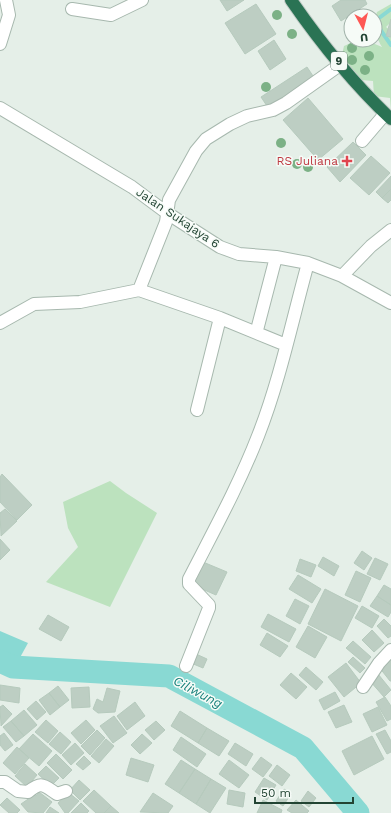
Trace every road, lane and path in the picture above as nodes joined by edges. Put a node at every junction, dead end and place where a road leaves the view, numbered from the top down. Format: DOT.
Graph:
graph roads {
  1 [pos="6,0"];
  2 [pos="142,0"];
  3 [pos="291,0"];
  4 [pos="72,9"];
  5 [pos="0,44"];
  6 [pos="341,64"];
  7 [pos="0,108"];
  8 [pos="388,116"];
  9 [pos="358,142"];
  10 [pos="167,213"];
  11 [pos="391,230"];
  12 [pos="276,257"];
  13 [pos="308,263"];
  14 [pos="342,276"];
  15 [pos="139,290"];
  16 [pos="391,303"];
  17 [pos="220,318"];
  18 [pos="0,323"];
  19 [pos="257,330"];
  20 [pos="286,345"];
  21 [pos="197,410"];
  22 [pos="391,650"];
  23 [pos="186,666"];
  24 [pos="364,688"];
  25 [pos="0,782"];
  26 [pos="66,791"];
  1 -- 5 [label="street"];
  2 -- 4 [label="street"];
  3 -- 6 [label="highway, 9"];
  6 -- 8 [label="highway, 9"];
  6 -- 10 [label="street"];
  7 -- 10 [label="street, Jalan Sukajaya 6"];
  8 -- 9 [label="street"];
  10 -- 12 [label="street, Jalan Sukajaya 6"];
  10 -- 15 [label="street"];
  11 -- 14 [label="street"];
  12 -- 13 [label="street, Jalan Sukajaya 6"];
  12 -- 19 [label="street"];
  13 -- 14 [label="street, Jalan Sukajaya 6"];
  13 -- 20 [label="street"];
  14 -- 16 [label="street, Jalan Sukajaya 6"];
  15 -- 17 [label="street"];
  15 -- 18 [label="street"];
  17 -- 20 [label="street"];
  17 -- 21 [label="street"];
  20 -- 23 [label="street"];
  22 -- 24 [label="street"];
  25 -- 26 [label="street"];
}
